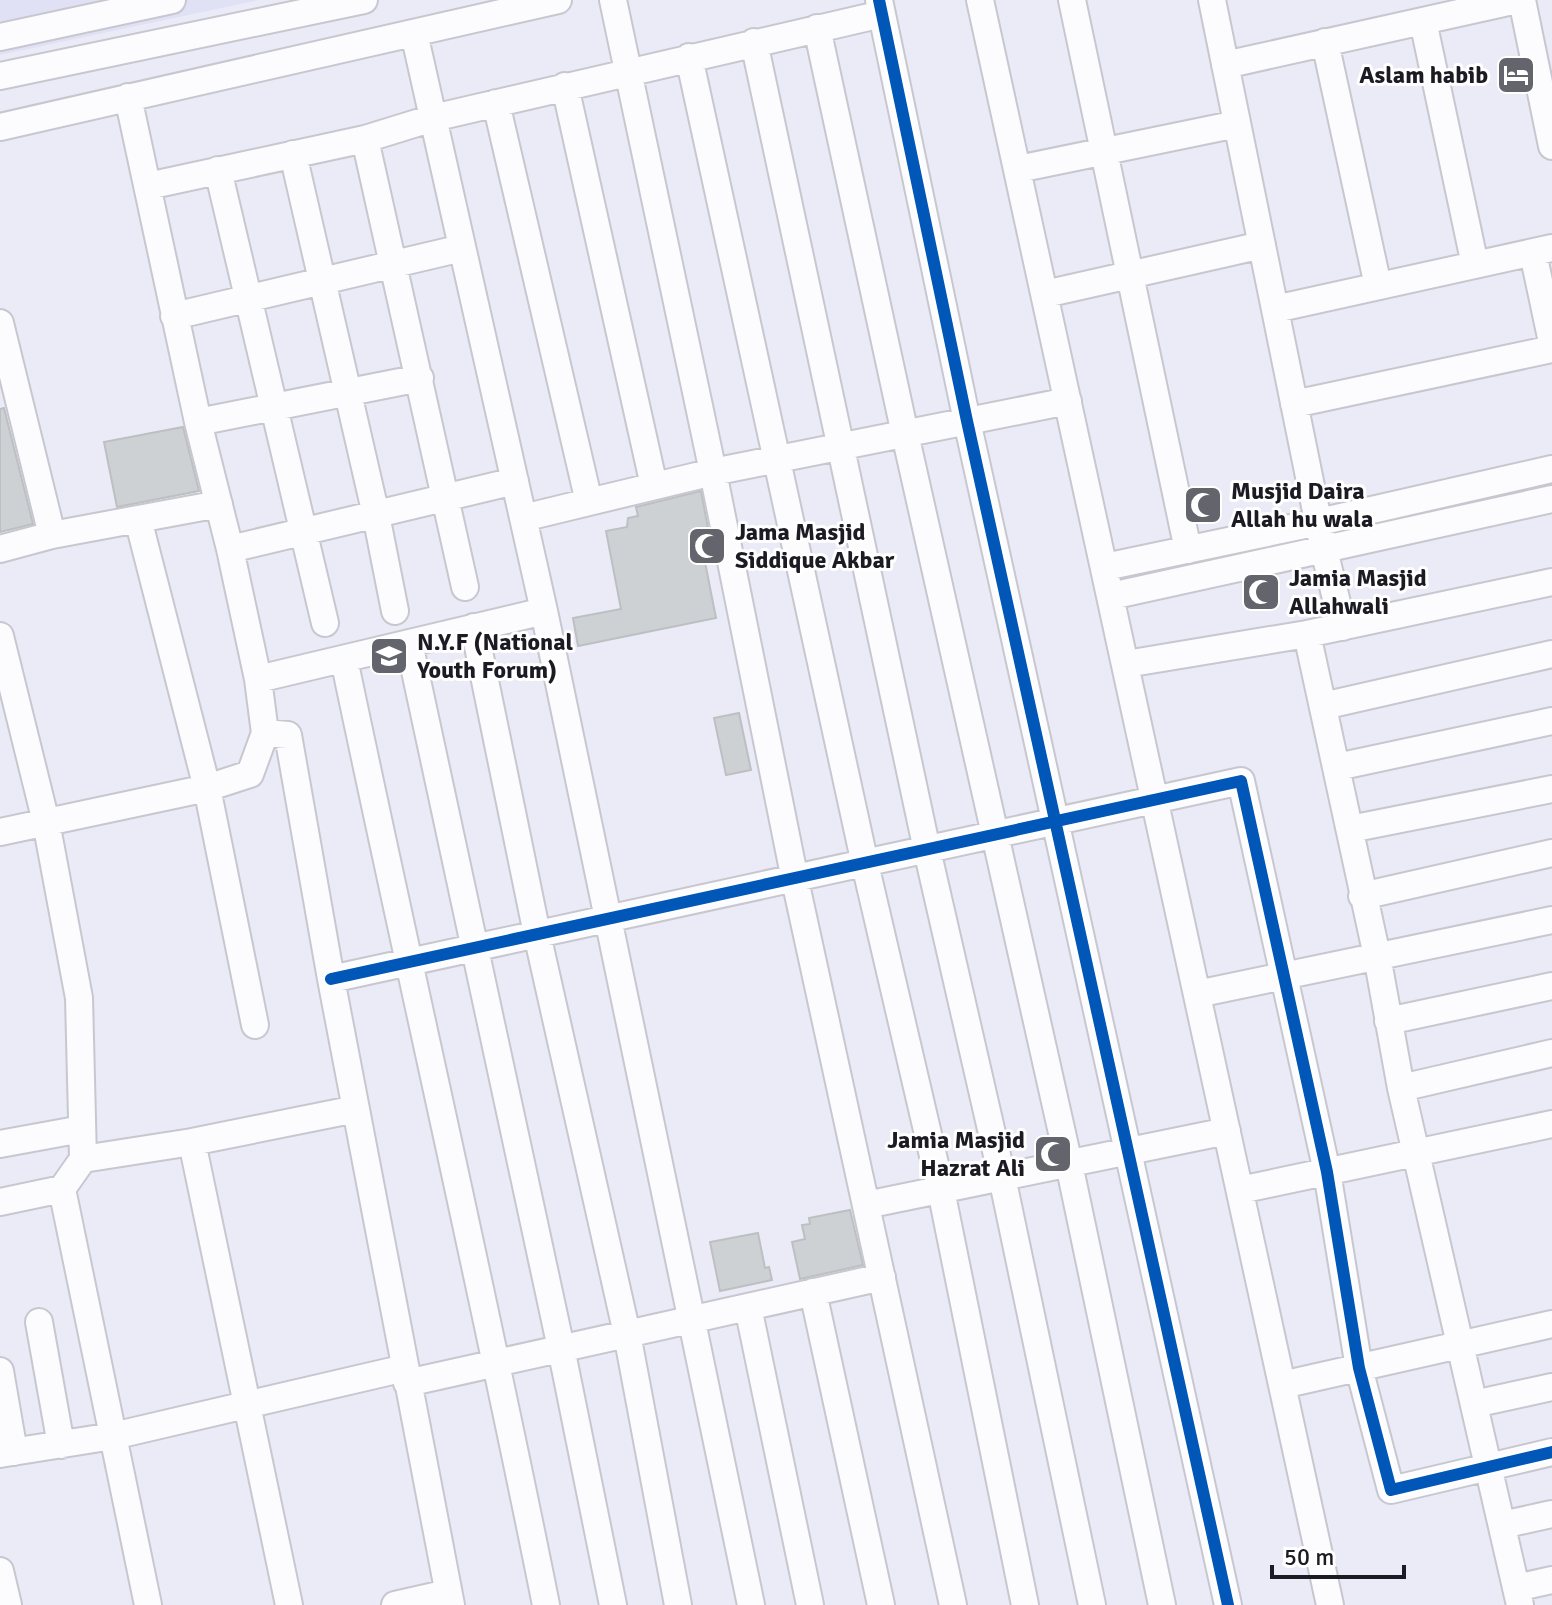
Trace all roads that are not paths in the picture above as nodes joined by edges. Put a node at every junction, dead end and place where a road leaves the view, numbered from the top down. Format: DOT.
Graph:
graph roads {
  1 [pos="172,0"];
  2 [pos="364,0"];
  3 [pos="558,0"];
  4 [pos="613,0"];
  5 [pos="980,0"];
  6 [pos="1072,0"];
  7 [pos="1212,0"];
  8 [pos="1519,0"];
  9 [pos="881,7"];
  10 [pos="1423,21"];
  11 [pos="817,28"];
  12 [pos="414,33"];
  13 [pos="0,37"];
  14 [pos="754,42"];
  15 [pos="1325,42"];
  16 [pos="689,57"];
  17 [pos="1225,65"];
  18 [pos="628,71"];
  19 [pos="0,76"];
  20 [pos="565,86"];
  21 [pos="128,97"];
  22 [pos="496,103"];
  23 [pos="433,118"];
  24 [pos="1237,124"];
  25 [pos="0,127"];
  26 [pos="365,139"];
  27 [pos="1552,146"];
  28 [pos="1103,151"];
  29 [pos="293,154"];
  30 [pos="1018,169"];
  31 [pos="218,170"];
  32 [pos="148,186"];
  33 [pos="1262,245"];
  34 [pos="462,248"];
  35 [pos="1543,250"];
  36 [pos="393,265"];
  37 [pos="1475,265"];
  38 [pos="1129,275"];
  39 [pos="322,282"];
  40 [pos="1378,286"];
  41 [pos="1045,294"];
  42 [pos="248,299"];
  43 [pos="1275,309"];
  44 [pos="174,316"];
  45 [pos="0,323"];
  46 [pos="1552,342"];
  47 [pos="1552,349"];
  48 [pos="420,378"];
  49 [pos="347,393"];
  50 [pos="1068,401"];
  51 [pos="1294,404"];
  52 [pos="275,408"];
  53 [pos="967,421"];
  54 [pos="198,422"];
  55 [pos="905,434"];
  56 [pos="840,447"];
  57 [pos="776,460"];
  58 [pos="1552,469"];
  59 [pos="713,472"];
  60 [pos="515,481"];
  61 [pos="654,486"];
  62 [pos="446,498"];
  63 [pos="1552,499"];
  64 [pos="589,502"];
  65 [pos="219,504"];
  66 [pos="376,515"];
  67 [pos="523,518"];
  68 [pos="138,519"];
  69 [pos="1319,522"];
  70 [pos="304,532"];
  71 [pos="52,535"];
  72 [pos="0,549"];
  73 [pos="230,549"];
  74 [pos="1188,550"];
  75 [pos="1324,550"];
  76 [pos="1105,567"];
  77 [pos="1552,582"];
  78 [pos="465,587"];
  79 [pos="1111,596"];
  80 [pos="395,611"];
  81 [pos="544,611"];
  82 [pos="325,623"];
  83 [pos="474,627"];
  84 [pos="1343,627"];
  85 [pos="1307,634"];
  86 [pos="0,636"];
  87 [pos="409,643"];
  88 [pos="1552,654"];
  89 [pos="344,659"];
  90 [pos="1126,664"];
  91 [pos="258,679"];
  92 [pos="1323,706"];
  93 [pos="1552,721"];
  94 [pos="265,733"];
  95 [pos="1337,767"];
  96 [pos="207,788"];
  97 [pos="1552,789"];
  98 [pos="1155,799"];
  99 [pos="1056,821"];
  100 [pos="46,822"];
  101 [pos="1350,829"];
  102 [pos="0,832"];
  103 [pos="995,835"];
  104 [pos="927,850"];
  105 [pos="1552,853"];
  106 [pos="865,864"];
  107 [pos="795,880"];
  108 [pos="1362,896"];
  109 [pos="607,919"];
  110 [pos="1552,920"];
  111 [pos="537,934"];
  112 [pos="473,948"];
  113 [pos="1377,956"];
  114 [pos="408,962"];
  115 [pos="1283,974"];
  116 [pos="331,979"];
  117 [pos="1552,986"];
  118 [pos="1197,994"];
  119 [pos="1388,1021"];
  120 [pos="255,1025"];
  121 [pos="1552,1053"];
  122 [pos="1401,1088"];
  123 [pos="356,1109"];
  124 [pos="1552,1124"];
  125 [pos="82,1129"];
  126 [pos="1227,1131"];
  127 [pos="192,1142"];
  128 [pos="0,1144"];
  129 [pos="1127,1152"];
  130 [pos="1417,1153"];
  131 [pos="83,1159"];
  132 [pos="1069,1164"];
  133 [pos="1327,1172"];
  134 [pos="1002,1177"];
  135 [pos="62,1189"];
  136 [pos="941,1190"];
  137 [pos="1240,1190"];
  138 [pos="0,1202"];
  139 [pos="866,1205"];
  140 [pos="882,1277"];
  141 [pos="813,1292"];
  142 [pos="748,1307"];
  143 [pos="692,1320"];
  144 [pos="39,1322"];
  145 [pos="1552,1324"];
  146 [pos="627,1334"];
  147 [pos="1461,1345"];
  148 [pos="561,1348"];
  149 [pos="498,1362"];
  150 [pos="1359,1368"];
  151 [pos="0,1371"];
  152 [pos="406,1376"];
  153 [pos="1282,1385"];
  154 [pos="1552,1387"];
  155 [pos="1474,1404"];
  156 [pos="249,1406"];
  157 [pos="113,1436"];
  158 [pos="61,1445"];
  159 [pos="1552,1452"];
  160 [pos="7,1453"];
  161 [pos="1488,1467"];
  162 [pos="1552,1514"];
  163 [pos="1502,1525"];
  164 [pos="0,1571"];
  165 [pos="1552,1580"];
  166 [pos="1518,1596"];
  167 [pos="450,1599"];
  168 [pos="8,1605"];
  169 [pos="148,1605"];
  170 [pos="289,1605"];
  171 [pos="395,1605"];
  172 [pos="546,1605"];
  173 [pos="613,1605"];
  174 [pos="678,1605"];
  175 [pos="751,1605"];
  176 [pos="810,1605"];
  177 [pos="881,1605"];
  178 [pos="953,1605"];
  179 [pos="1025,1605"];
  180 [pos="1092,1605"];
  181 [pos="1162,1605"];
  182 [pos="1228,1605"];
  183 [pos="1330,1605"];
  1 -- 13 [label="street"];
  2 -- 19 [label="street"];
  3 -- 12 [label="street"];
  4 -- 18 [label="street"];
  5 -- 30 [label="street"];
  6 -- 28 [label="street"];
  7 -- 17 [label="street"];
  8 -- 10 [label="street"];
  8 -- 27 [label="street"];
  9 -- 11 [label="street"];
  9 -- 53 [label="street"];
  10 -- 15 [label="street"];
  10 -- 37 [label="street"];
  11 -- 14 [label="street"];
  11 -- 55 [label="street"];
  12 -- 21 [label="street"];
  12 -- 23 [label="street"];
  14 -- 16 [label="street"];
  14 -- 56 [label="street"];
  15 -- 17 [label="street"];
  15 -- 40 [label="street"];
  16 -- 18 [label="street"];
  16 -- 57 [label="street"];
  17 -- 24 [label="street"];
  18 -- 20 [label="street"];
  18 -- 59 [label="street"];
  20 -- 22 [label="street"];
  20 -- 61 [label="street"];
  21 -- 25 [label="street"];
  21 -- 32 [label="street"];
  22 -- 23 [label="street"];
  22 -- 64 [label="street"];
  23 -- 26 [label="street"];
  23 -- 34 [label="street"];
  24 -- 28 [label="street"];
  24 -- 33 [label="street"];
  26 -- 29 [label="street"];
  26 -- 36 [label="street"];
  28 -- 30 [label="street"];
  28 -- 38 [label="street"];
  29 -- 31 [label="street"];
  29 -- 39 [label="street"];
  30 -- 41 [label="street"];
  31 -- 32 [label="street"];
  31 -- 42 [label="street"];
  32 -- 44 [label="street"];
  33 -- 38 [label="street"];
  33 -- 43 [label="street"];
  34 -- 36 [label="street"];
  34 -- 60 [label="street"];
  35 -- 37 [label="street"];
  35 -- 46 [label="street"];
  36 -- 39 [label="street"];
  36 -- 48 [label="street"];
  37 -- 40 [label="street"];
  38 -- 41 [label="street"];
  38 -- 74 [label="street"];
  39 -- 42 [label="street"];
  39 -- 49 [label="street"];
  40 -- 43 [label="street"];
  41 -- 50 [label="street"];
  42 -- 44 [label="street"];
  42 -- 52 [label="street"];
  43 -- 51 [label="street"];
  44 -- 54 [label="street"];
  45 -- 71 [label="street"];
  47 -- 51 [label="street"];
  48 -- 49 [label="street"];
  48 -- 62 [label="street"];
  49 -- 52 [label="street"];
  49 -- 66 [label="street"];
  50 -- 53 [label="street"];
  50 -- 76 [label="street"];
  51 -- 69 [label="street"];
  52 -- 54 [label="street"];
  52 -- 70 [label="street"];
  53 -- 55 [label="street"];
  53 -- 99 [label="street"];
  54 -- 65 [label="street"];
  55 -- 56 [label="street"];
  55 -- 103 [label="street"];
  56 -- 57 [label="street"];
  56 -- 104 [label="street"];
  57 -- 59 [label="street"];
  57 -- 106 [label="street"];
  58 -- 69 [label="street"];
  59 -- 61 [label="street"];
  59 -- 107 [label="street"];
  60 -- 62 [label="street"];
  60 -- 67 [label="street"];
  61 -- 64 [label="street"];
  62 -- 66 [label="street"];
  62 -- 78 [label="street"];
  63 -- 75 [label="street"];
  64 -- 67 [label="street"];
  65 -- 68 [label="street"];
  65 -- 73 [label="street"];
  66 -- 70 [label="street"];
  66 -- 80 [label="street"];
  67 -- 81 [label="street"];
  68 -- 71 [label="street"];
  68 -- 96 [label="street"];
  69 -- 74 [label="street"];
  69 -- 75 [label="street"];
  70 -- 73 [label="street"];
  70 -- 82 [label="street"];
  71 -- 72 [label="street"];
  73 -- 91 [label="street"];
  74 -- 76 [label="street"];
  75 -- 79 [label="street"];
  75 -- 84 [label="street"];
  76 -- 79 [label="street"];
  77 -- 84 [label="street"];
  79 -- 90 [label="street"];
  81 -- 83 [label="street"];
  81 -- 109 [label="street"];
  83 -- 87 [label="street"];
  83 -- 111 [label="street"];
  84 -- 85 [label="street"];
  85 -- 90 [label="street"];
  85 -- 92 [label="street"];
  86 -- 100 [label="street"];
  87 -- 89 [label="street"];
  87 -- 112 [label="street"];
  88 -- 92 [label="street"];
  89 -- 91 [label="street"];
  89 -- 114 [label="street"];
  90 -- 98 [label="street"];
  91 -- 94 [label="street"];
  92 -- 95 [label="street"];
  93 -- 95 [label="street"];
  94 -- 96 [label="street"];
  94 -- 116 [label="street"];
  95 -- 101 [label="street"];
  96 -- 100 [label="street"];
  96 -- 120 [label="street"];
  97 -- 101 [label="street"];
  98 -- 99 [label="street"];
  98 -- 115 [label="street"];
  98 -- 118 [label="street"];
  99 -- 103 [label="street"];
  99 -- 129 [label="street"];
  100 -- 102 [label="street"];
  100 -- 125 [label="street"];
  101 -- 108 [label="street"];
  103 -- 104 [label="street"];
  103 -- 132 [label="street"];
  104 -- 106 [label="street"];
  104 -- 134 [label="street"];
  105 -- 108 [label="street"];
  106 -- 107 [label="street"];
  106 -- 136 [label="street"];
  107 -- 109 [label="street"];
  107 -- 139 [label="street"];
  108 -- 113 [label="street"];
  109 -- 111 [label="street"];
  109 -- 143 [label="street"];
  110 -- 113 [label="street"];
  111 -- 112 [label="street"];
  111 -- 146 [label="street"];
  112 -- 114 [label="street"];
  112 -- 148 [label="street"];
  113 -- 115 [label="street"];
  113 -- 119 [label="street"];
  114 -- 116 [label="street"];
  114 -- 149 [label="street"];
  115 -- 118 [label="street"];
  115 -- 133 [label="street"];
  116 -- 123 [label="street"];
  117 -- 119 [label="street"];
  118 -- 126 [label="street"];
  119 -- 122 [label="street"];
  121 -- 122 [label="street"];
  122 -- 130 [label="street"];
  123 -- 127 [label="street"];
  123 -- 152 [label="street"];
  124 -- 130 [label="street"];
  125 -- 128 [label="street"];
  125 -- 131 [label="street"];
  126 -- 129 [label="street"];
  126 -- 137 [label="street"];
  127 -- 131 [label="street"];
  127 -- 156 [label="street"];
  129 -- 132 [label="street"];
  129 -- 182 [label="street"];
  130 -- 133 [label="street"];
  130 -- 147 [label="street"];
  131 -- 135 [label="street"];
  132 -- 134 [label="street"];
  132 -- 181 [label="street"];
  133 -- 137 [label="street"];
  133 -- 150 [label="street"];
  134 -- 136 [label="street"];
  134 -- 180 [label="street"];
  135 -- 138 [label="street"];
  135 -- 157 [label="street"];
  136 -- 139 [label="street"];
  136 -- 179 [label="street"];
  137 -- 153 [label="street"];
  139 -- 140 [label="street"];
  140 -- 141 [label="street"];
  140 -- 178 [label="street"];
  141 -- 142 [label="street"];
  141 -- 177 [label="street"];
  142 -- 143 [label="street"];
  142 -- 176 [label="street"];
  143 -- 146 [label="street"];
  143 -- 175 [label="street"];
  144 -- 158 [label="street"];
  145 -- 147 [label="street"];
  146 -- 148 [label="street"];
  146 -- 174 [label="street"];
  147 -- 150 [label="street"];
  147 -- 155 [label="street"];
  148 -- 149 [label="street"];
  148 -- 173 [label="street"];
  149 -- 152 [label="street"];
  149 -- 172 [label="street"];
  150 -- 153 [label="street"];
  150 -- 161 [label="street"];
  151 -- 160 [label="street"];
  152 -- 156 [label="street"];
  152 -- 167 [label="street"];
  153 -- 183 [label="street"];
  154 -- 155 [label="street"];
  155 -- 161 [label="street"];
  156 -- 157 [label="street"];
  156 -- 170 [label="street"];
  157 -- 158 [label="street"];
  157 -- 169 [label="street"];
  158 -- 160 [label="street"];
  159 -- 161 [label="street"];
  161 -- 163 [label="street"];
  162 -- 163 [label="street"];
  163 -- 166 [label="street"];
  164 -- 168 [label="street"];
  165 -- 166 [label="street"];
  167 -- 171 [label="street"];
}
